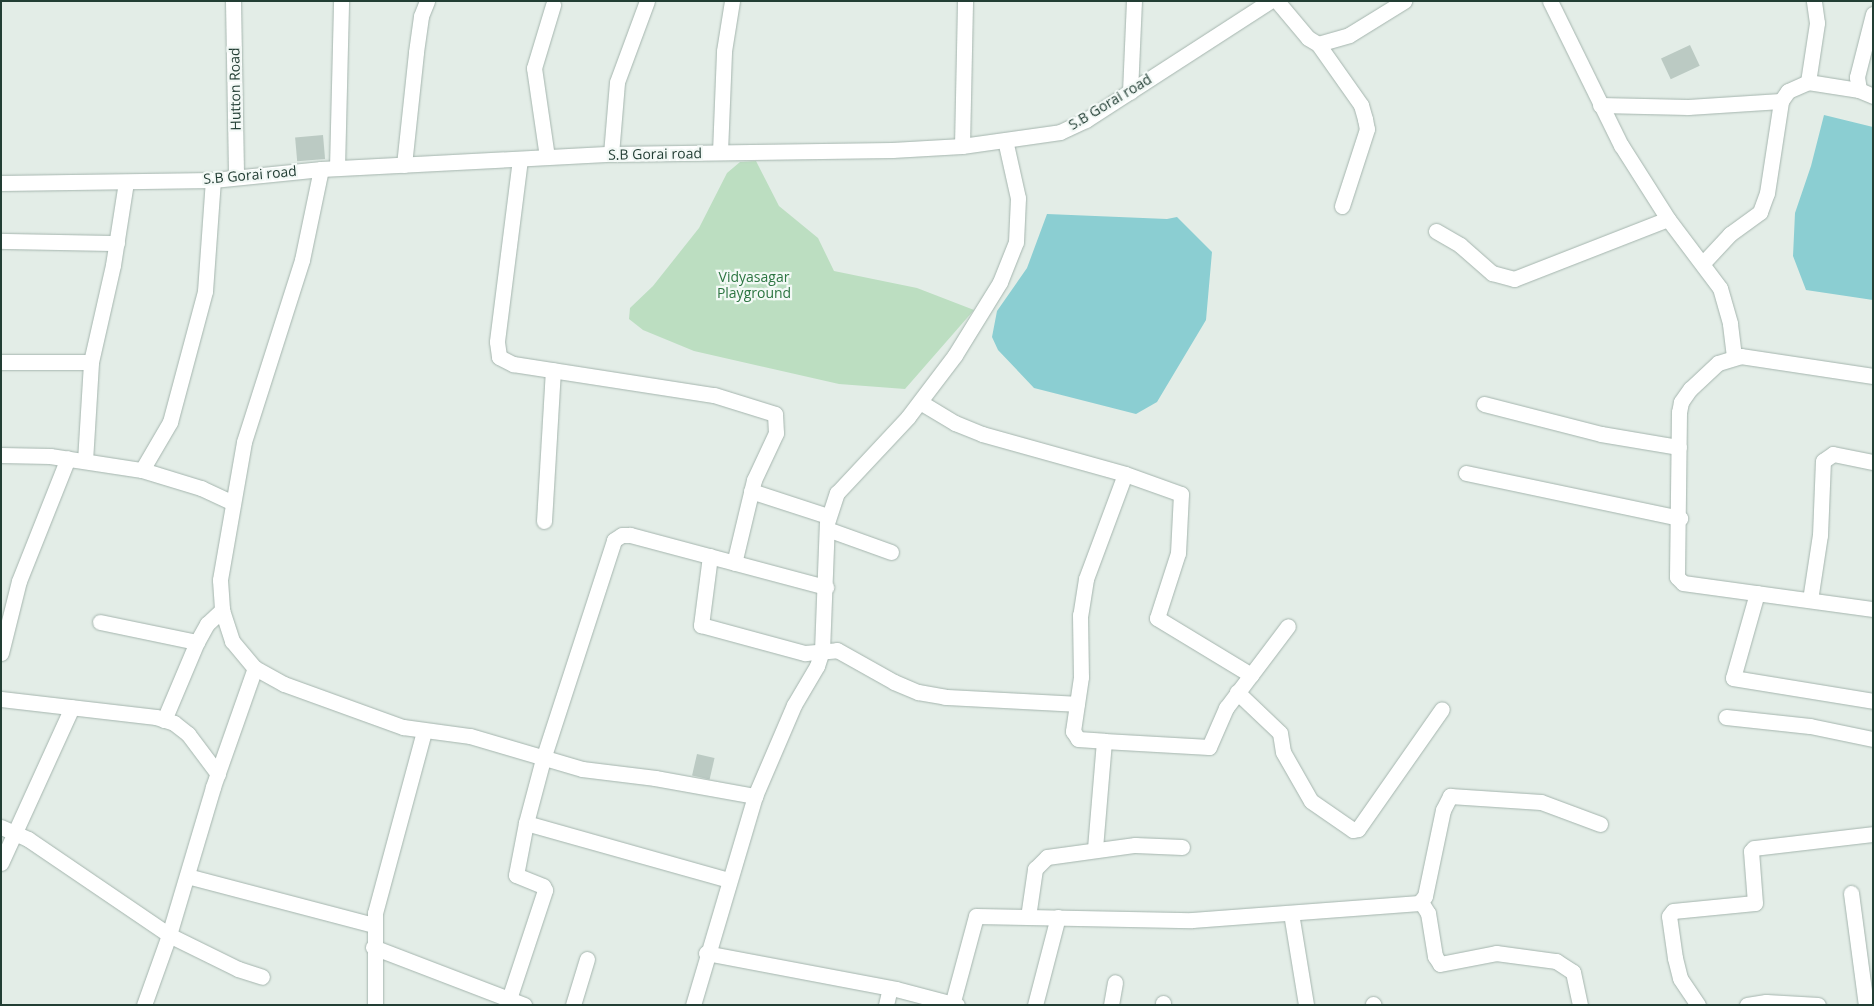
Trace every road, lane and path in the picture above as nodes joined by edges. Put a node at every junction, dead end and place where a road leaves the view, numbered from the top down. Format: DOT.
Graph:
graph roads {
  1 [pos="233,1"];
  2 [pos="341,1"];
  3 [pos="427,1"];
  4 [pos="646,1"];
  5 [pos="732,1"];
  6 [pos="965,1"];
  7 [pos="1134,1"];
  8 [pos="1270,1"];
  9 [pos="1278,1"];
  10 [pos="1404,1"];
  11 [pos="1550,1"];
  12 [pos="1814,1"];
  13 [pos="553,5"];
  14 [pos="1873,14"];
  15 [pos="1318,44"];
  16 [pos="1808,82"];
  17 [pos="1130,92"];
  18 [pos="1866,93"];
  19 [pos="1781,101"];
  20 [pos="1600,105"];
  21 [pos="1006,140"];
  22 [pos="962,146"];
  23 [pos="720,152"];
  24 [pos="611,154"];
  25 [pos="547,157"];
  26 [pos="520,159"];
  27 [pos="404,164"];
  28 [pos="337,168"];
  29 [pos="321,169"];
  30 [pos="236,176"];
  31 [pos="214,180"];
  32 [pos="126,182"];
  33 [pos="1,183"];
  34 [pos="1342,206"];
  35 [pos="1668,220"];
  36 [pos="1436,231"];
  37 [pos="1,241"];
  38 [pos="117,242"];
  39 [pos="1703,263"];
  40 [pos="1734,357"];
  41 [pos="1,362"];
  42 [pos="91,362"];
  43 [pos="553,370"];
  44 [pos="1873,376"];
  45 [pos="920,402"];
  46 [pos="1484,404"];
  47 [pos="1679,447"];
  48 [pos="1,455"];
  49 [pos="68,458"];
  50 [pos="85,460"];
  51 [pos="1873,462"];
  52 [pos="142,470"];
  53 [pos="1466,473"];
  54 [pos="1125,474"];
  55 [pos="751,491"];
  56 [pos="233,503"];
  57 [pos="1680,518"];
  58 [pos="544,521"];
  59 [pos="828,522"];
  60 [pos="891,552"];
  61 [pos="710,556"];
  62 [pos="734,563"];
  63 [pos="826,587"];
  64 [pos="1757,592"];
  65 [pos="1810,600"];
  66 [pos="1873,609"];
  67 [pos="222,610"];
  68 [pos="100,622"];
  69 [pos="1288,626"];
  70 [pos="196,642"];
  71 [pos="822,651"];
  72 [pos="1,653"];
  73 [pos="255,668"];
  74 [pos="1251,675"];
  75 [pos="1237,692"];
  76 [pos="1,699"];
  77 [pos="1873,701"];
  78 [pos="1077,704"];
  79 [pos="72,707"];
  80 [pos="1442,709"];
  81 [pos="1726,717"];
  82 [pos="164,720"];
  83 [pos="424,731"];
  84 [pos="1873,739"];
  85 [pos="1104,741"];
  86 [pos="543,759"];
  87 [pos="218,774"];
  88 [pos="755,796"];
  89 [pos="526,823"];
  90 [pos="1600,824"];
  91 [pos="1,826"];
  92 [pos="16,832"];
  93 [pos="1873,834"];
  94 [pos="1182,847"];
  95 [pos="1095,848"];
  96 [pos="1,863"];
  97 [pos="187,876"];
  98 [pos="729,880"];
  99 [pos="1851,893"];
  100 [pos="1421,902"];
  101 [pos="1291,912"];
  102 [pos="1028,917"];
  103 [pos="1058,918"];
  104 [pos="374,925"];
  105 [pos="169,935"];
  106 [pos="373,947"];
  107 [pos="706,953"];
  108 [pos="587,958"];
  109 [pos="262,977"];
  110 [pos="1115,982"];
  111 [pos="890,988"];
  112 [pos="509,999"];
  113 [pos="954,1004"];
  114 [pos="144,1005"];
  115 [pos="375,1005"];
  116 [pos="524,1005"];
  117 [pos="573,1005"];
  118 [pos="693,1005"];
  119 [pos="886,1005"];
  120 [pos="1035,1005"];
  121 [pos="1111,1005"];
  122 [pos="1306,1005"];
  123 [pos="1580,1005"];
  124 [pos="1698,1005"];
  125 [pos="1747,1005"];
  126 [pos="1818,1005"];
  127 [pos="1866,1005"];
  1 -- 30 [label="street, Hutton Road"];
  2 -- 28 [label="street"];
  3 -- 27 [label="street"];
  4 -- 24 [label="street"];
  5 -- 23 [label="street"];
  6 -- 22 [label="street"];
  7 -- 17 [label="street"];
  8 -- 17 [label="street, S.B Gorai road"];
  9 -- 15 [label="street"];
  10 -- 15 [label="street"];
  11 -- 20 [label="street"];
  12 -- 16 [label="street"];
  13 -- 25 [label="street"];
  14 -- 18 [label="street"];
  15 -- 34 [label="street"];
  16 -- 18 [label="street"];
  16 -- 19 [label="street"];
  17 -- 21 [label="street, S.B Gorai road"];
  19 -- 20 [label="street"];
  19 -- 39 [label="street"];
  20 -- 35 [label="street"];
  21 -- 22 [label="street, S.B Gorai road"];
  21 -- 45 [label="street"];
  22 -- 23 [label="street, S.B Gorai road"];
  23 -- 24 [label="street, S.B Gorai road"];
  24 -- 25 [label="street, S.B Gorai road"];
  25 -- 26 [label="street, S.B Gorai road"];
  26 -- 27 [label="street, S.B Gorai road"];
  26 -- 43 [label="street"];
  27 -- 28 [label="street, S.B Gorai road"];
  28 -- 29 [label="street, S.B Gorai road"];
  29 -- 30 [label="street, S.B Gorai road"];
  29 -- 56 [label="street"];
  30 -- 31 [label="street, S.B Gorai road"];
  31 -- 32 [label="street, S.B Gorai road"];
  31 -- 52 [label="street"];
  32 -- 33 [label="street, S.B Gorai road"];
  32 -- 38 [label="street"];
  35 -- 36 [label="street"];
  35 -- 39 [label="street"];
  37 -- 38 [label="street"];
  38 -- 42 [label="street"];
  39 -- 40 [label="street"];
  40 -- 44 [label="street"];
  40 -- 47 [label="street"];
  41 -- 42 [label="street"];
  42 -- 50 [label="street"];
  43 -- 55 [label="street"];
  43 -- 58 [label="street"];
  45 -- 54 [label="street"];
  45 -- 59 [label="street"];
  46 -- 47 [label="street"];
  47 -- 57 [label="street"];
  48 -- 49 [label="street"];
  49 -- 50 [label="street"];
  49 -- 72 [label="street"];
  50 -- 52 [label="street"];
  51 -- 65 [label="street"];
  52 -- 56 [label="street"];
  53 -- 57 [label="street"];
  54 -- 74 [label="street"];
  54 -- 78 [label="street"];
  55 -- 59 [label="street"];
  55 -- 62 [label="street"];
  56 -- 67 [label="street"];
  57 -- 64 [label="street"];
  59 -- 60 [label="street"];
  59 -- 63 [label="street"];
  61 -- 62 [label="street"];
  61 -- 71 [label="street"];
  61 -- 86 [label="street"];
  62 -- 63 [label="street"];
  63 -- 71 [label="street"];
  64 -- 65 [label="street"];
  64 -- 77 [label="street"];
  65 -- 66 [label="street"];
  67 -- 70 [label="street"];
  67 -- 73 [label="street"];
  68 -- 70 [label="street"];
  69 -- 74 [label="street"];
  70 -- 82 [label="street"];
  71 -- 78 [label="street"];
  71 -- 88 [label="street"];
  73 -- 83 [label="street"];
  73 -- 87 [label="street"];
  74 -- 75 [label="street"];
  75 -- 80 [label="street"];
  75 -- 85 [label="street"];
  76 -- 79 [label="street"];
  78 -- 85 [label="street"];
  79 -- 82 [label="street"];
  79 -- 92 [label="street"];
  81 -- 84 [label="street"];
  82 -- 87 [label="street"];
  83 -- 86 [label="street"];
  83 -- 104 [label="street"];
  85 -- 95 [label="street"];
  86 -- 88 [label="street"];
  86 -- 89 [label="street"];
  87 -- 97 [label="street"];
  88 -- 98 [label="street"];
  89 -- 98 [label="street"];
  89 -- 112 [label="street"];
  90 -- 100 [label="street"];
  91 -- 92 [label="street"];
  92 -- 96 [label="street"];
  92 -- 105 [label="street"];
  93 -- 124 [label="street"];
  94 -- 95 [label="street"];
  95 -- 102 [label="street"];
  97 -- 104 [label="street"];
  97 -- 105 [label="street"];
  98 -- 107 [label="street"];
  99 -- 127 [label="street"];
  100 -- 101 [label="street"];
  100 -- 123 [label="street"];
  101 -- 103 [label="street"];
  101 -- 122 [label="street"];
  102 -- 103 [label="street"];
  102 -- 113 [label="street"];
  103 -- 120 [label="street"];
  104 -- 106 [label="street"];
  105 -- 109 [label="street"];
  105 -- 114 [label="street"];
  106 -- 112 [label="street"];
  106 -- 115 [label="street"];
  107 -- 111 [label="street"];
  107 -- 118 [label="street"];
  108 -- 117 [label="street"];
  110 -- 121 [label="street"];
  111 -- 113 [label="street"];
  111 -- 119 [label="street"];
  112 -- 116 [label="street"];
  125 -- 126 [label="street"];
}
